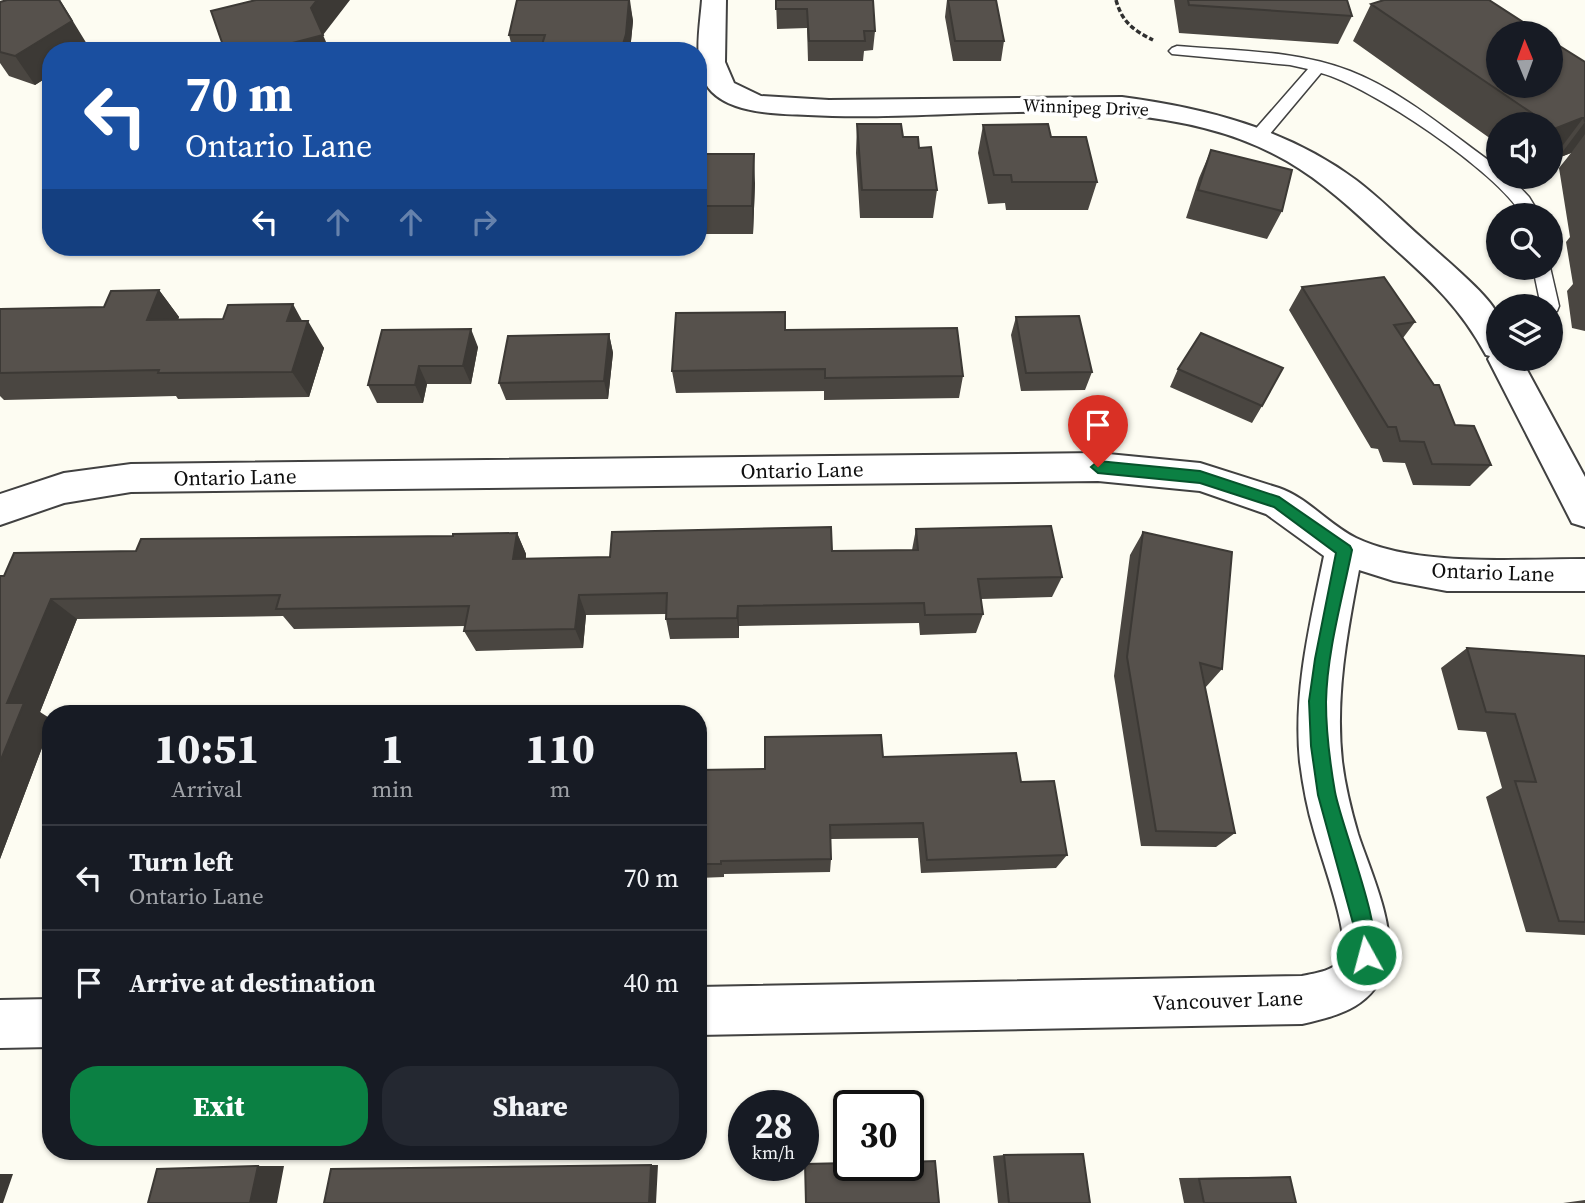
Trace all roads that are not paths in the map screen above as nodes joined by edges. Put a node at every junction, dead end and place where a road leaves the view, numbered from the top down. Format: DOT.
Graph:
graph roads {
  1 [pos="714,0"];
  2 [pos="1177,51"];
  3 [pos="1319,66"];
  4 [pos="1258,137"];
  5 [pos="1486,167"];
  6 [pos="1511,189"];
  7 [pos="1524,203"];
  8 [pos="1486,323"];
  9 [pos="1511,371"];
  10 [pos="0,510"];
  11 [pos="1585,512"];
  12 [pos="1344,550"];
  13 [pos="1585,575"];
  14 [pos="707,1011"];
  15 [pos="42,1023"];
  16 [pos="0,1024"];
  1 -- 4 [label="street, Winnipeg Drive"];
  2 -- 3 [label="lane"];
  3 -- 4 [label="lane"];
  3 -- 5 [label="lane"];
  4 -- 8 [label="street, Winnipeg Drive"];
  6 -- 7 [label="lane"];
  9 -- 11 [label="street"];
  10 -- 12 [label="street, Ontario Lane"];
  12 -- 13 [label="street, Ontario Lane"];
  12 -- 14 [label="street, Vancouver Lane"];
  15 -- 16 [label="street"];
}
